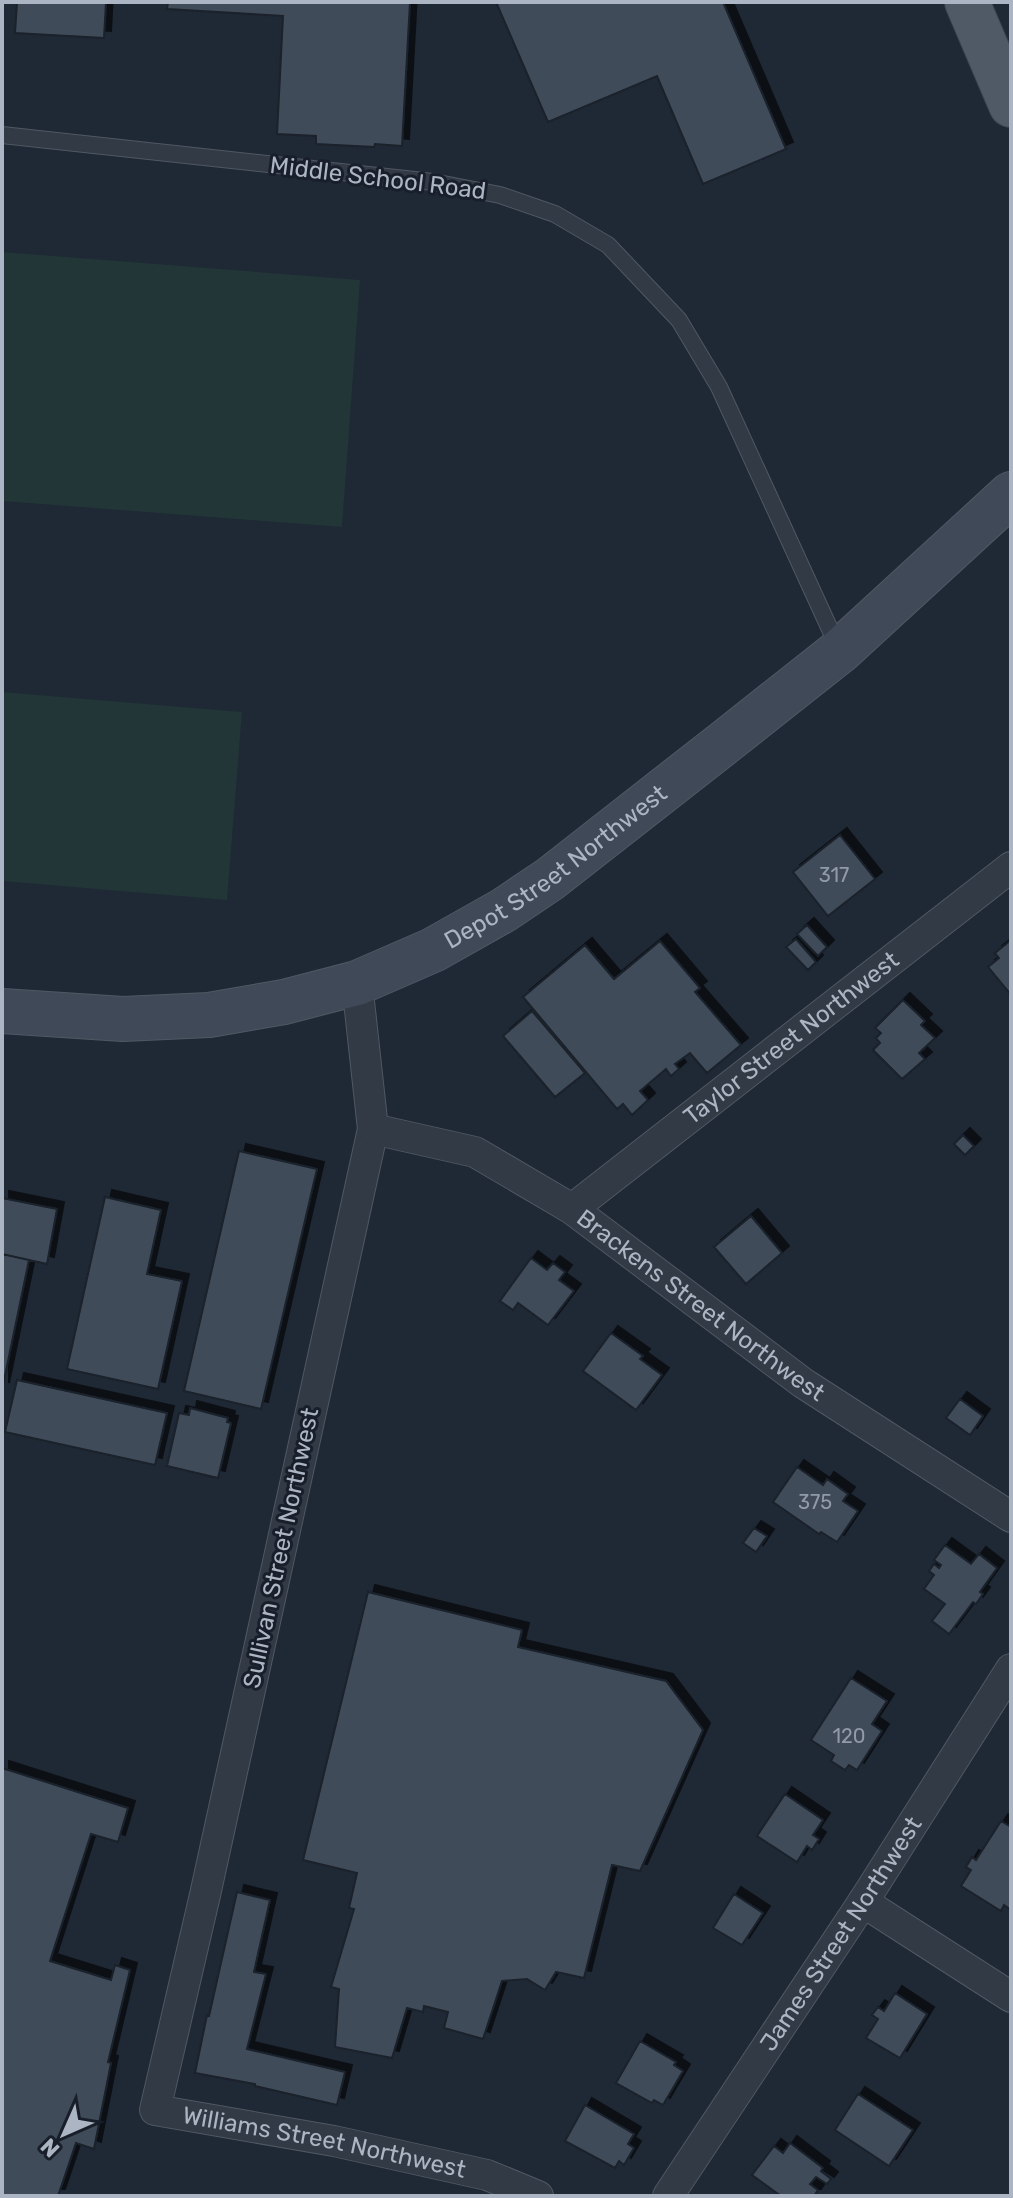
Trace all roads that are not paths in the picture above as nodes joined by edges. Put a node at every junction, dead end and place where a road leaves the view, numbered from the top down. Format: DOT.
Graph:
graph roads {
  1 [pos="967,2"];
  2 [pos="1011,105"];
  3 [pos="2,135"];
  4 [pos="1011,494"];
  5 [pos="840,651"];
  6 [pos="1011,867"];
  7 [pos="357,983"];
  8 [pos="2,1011"];
  9 [pos="373,1129"];
  10 [pos="572,1209"];
  11 [pos="1011,1517"];
  12 [pos="1011,1669"];
  13 [pos="863,1902"];
  14 [pos="1011,1997"];
  15 [pos="155,2110"];
  16 [pos="538,2196"];
  17 [pos="668,2196"];
  1 -- 2 [label="main road"];
  3 -- 5 [label="lane, Middle School Road"];
  4 -- 5 [label="main road, Depot Street Northwest"];
  5 -- 7 [label="main road, Depot Street Northwest"];
  6 -- 10 [label="street, Taylor Street Northwest"];
  7 -- 8 [label="main road, Depot Street Northwest"];
  7 -- 9 [label="street, Sullivan Street Northwest"];
  9 -- 10 [label="street, Brackens Street Northwest"];
  9 -- 15 [label="street, Sullivan Street Northwest"];
  10 -- 11 [label="street, Brackens Street Northwest"];
  12 -- 13 [label="street, James Street Northwest"];
  13 -- 14 [label="street"];
  13 -- 17 [label="street, James Street Northwest"];
  15 -- 16 [label="street, Williams Street Northwest"];
}
